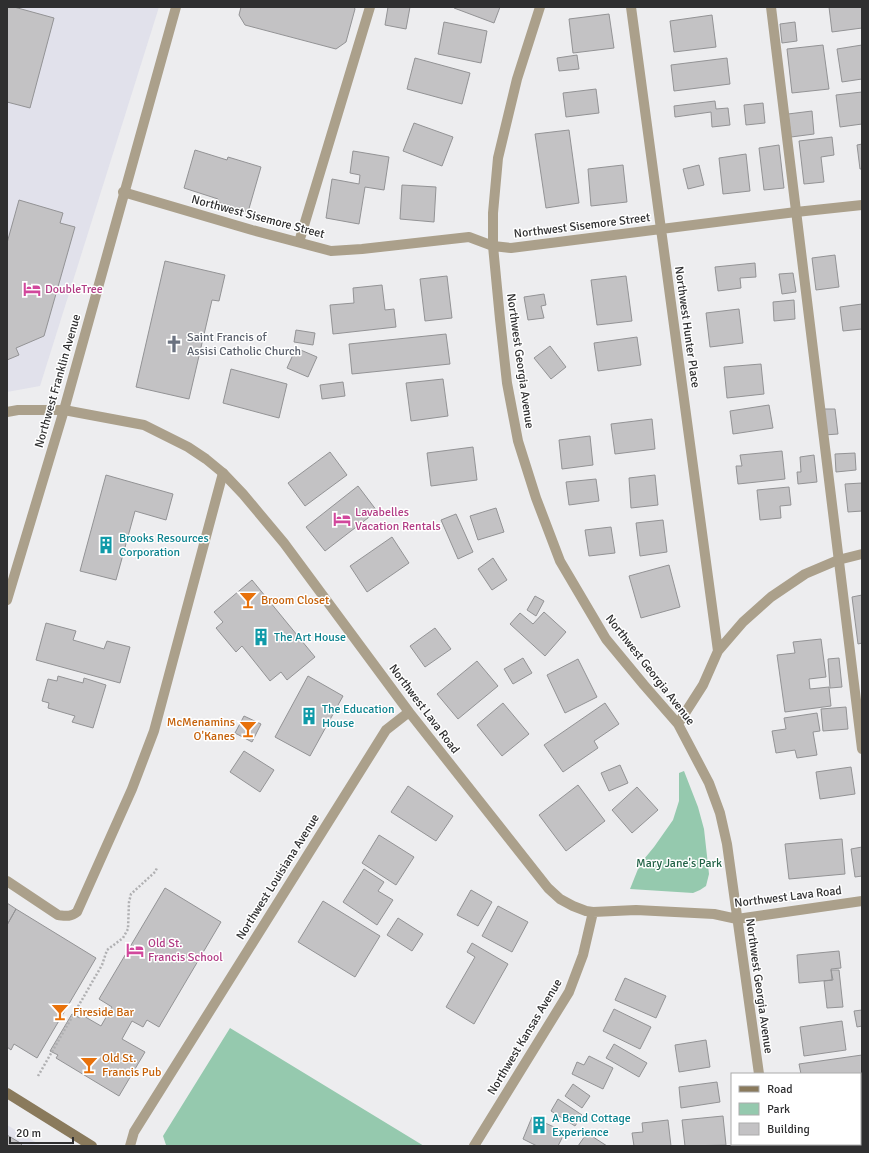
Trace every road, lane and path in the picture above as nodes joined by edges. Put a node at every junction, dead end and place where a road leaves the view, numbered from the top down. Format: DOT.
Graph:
graph roads {
  1 [pos="176,7"];
  2 [pos="370,7"];
  3 [pos="540,7"];
  4 [pos="631,7"];
  5 [pos="771,7"];
  6 [pos="123,192"];
  7 [pos="862,205"];
  8 [pos="796,212"];
  9 [pos="660,229"];
  10 [pos="299,242"];
  11 [pos="493,246"];
  12 [pos="64,410"];
  13 [pos="7,412"];
  14 [pos="223,473"];
  15 [pos="862,554"];
  16 [pos="838,560"];
  17 [pos="7,600"];
  18 [pos="718,651"];
  19 [pos="409,712"];
  20 [pos="678,724"];
  21 [pos="862,749"];
  22 [pos="157,868"];
  23 [pos="7,881"];
  24 [pos="862,902"];
  25 [pos="593,912"];
  26 [pos="737,919"];
  27 [pos="759,1073"];
  28 [pos="38,1076"];
  29 [pos="7,1093"];
  30 [pos="92,1146"];
  31 [pos="130,1146"];
  32 [pos="474,1146"];
  1 -- 6 [label="street, Northwest Franklin Avenue"];
  2 -- 10 [label="street"];
  3 -- 11 [label="street, Northwest Georgia Avenue"];
  4 -- 9 [label="street, Northwest Hunter Place"];
  5 -- 8 [label="street"];
  6 -- 10 [label="street, Northwest Sisemore Street"];
  6 -- 12 [label="street, Northwest Franklin Avenue"];
  7 -- 8 [label="street, Northwest Sisemore Street"];
  8 -- 9 [label="street, Northwest Sisemore Street"];
  8 -- 16 [label="street"];
  9 -- 11 [label="street, Northwest Sisemore Street"];
  9 -- 18 [label="street, Northwest Hunter Place"];
  10 -- 11 [label="street, Northwest Sisemore Street"];
  11 -- 20 [label="street, Northwest Georgia Avenue"];
  12 -- 13 [label="street, Northwest Lava Road"];
  12 -- 14 [label="street, Northwest Lava Road"];
  12 -- 17 [label="street, Northwest Franklin Avenue"];
  14 -- 19 [label="street, Northwest Lava Road"];
  14 -- 23 [label="street"];
  15 -- 16 [label="street"];
  16 -- 18 [label="street"];
  16 -- 21 [label="street"];
  18 -- 20 [label="street"];
  19 -- 25 [label="street, Northwest Lava Road"];
  19 -- 31 [label="street, Northwest Louisiana Avenue"];
  20 -- 26 [label="street, Northwest Georgia Avenue"];
  22 -- 28 [label="path"];
  24 -- 26 [label="street, Northwest Lava Road"];
  25 -- 26 [label="street, Northwest Lava Road"];
  25 -- 32 [label="street, Northwest Kansas Avenue"];
  26 -- 27 [label="street, Northwest Georgia Avenue"];
  29 -- 30 [label="main road"];
}
